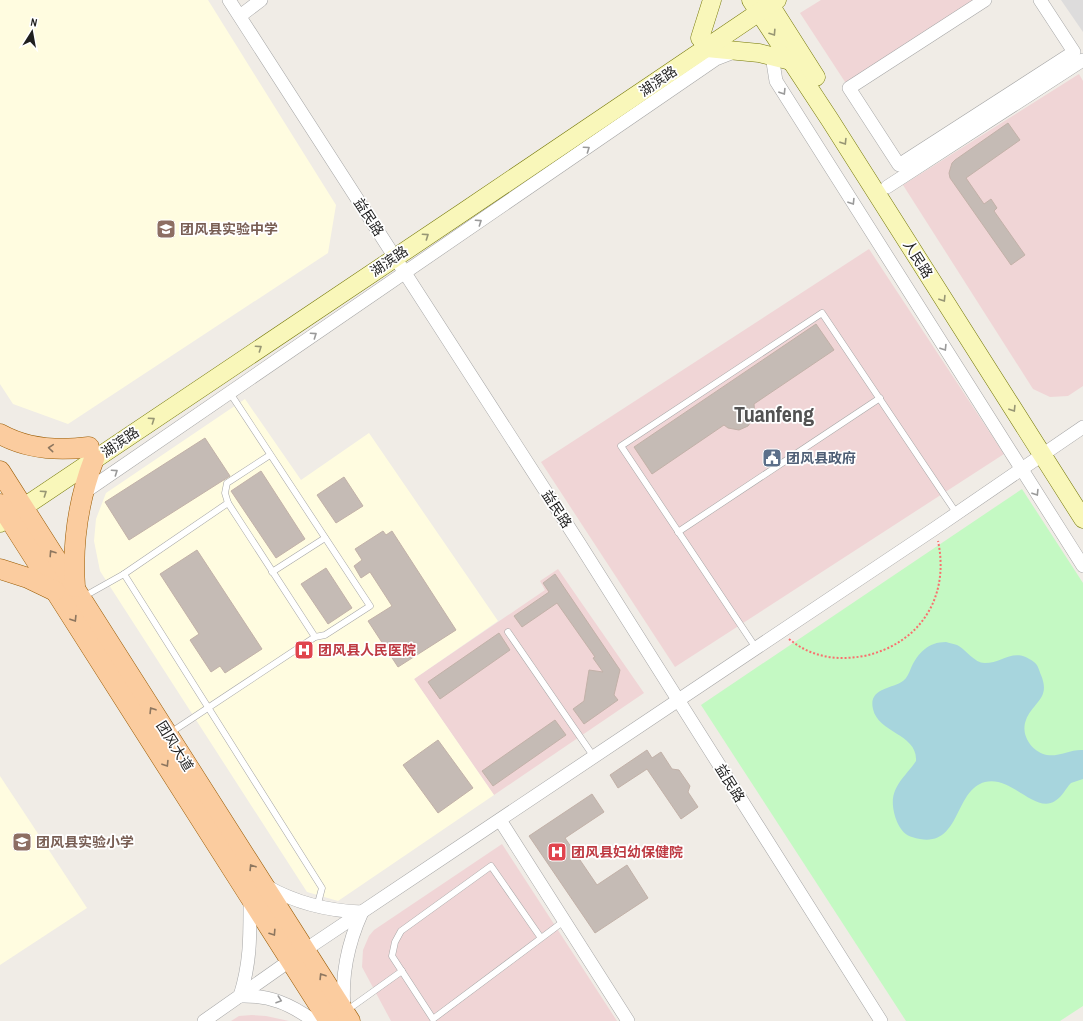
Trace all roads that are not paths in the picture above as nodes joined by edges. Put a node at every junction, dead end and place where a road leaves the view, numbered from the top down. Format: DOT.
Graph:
graph roads {
  1 [pos="230,0"];
  2 [pos="261,0"];
  3 [pos="712,0"];
  4 [pos="986,0"];
  5 [pos="1040,0"];
  6 [pos="1050,0"];
  7 [pos="762,3"];
  8 [pos="240,16"];
  9 [pos="704,43"];
  10 [pos="741,50"];
  11 [pos="1083,53"];
  12 [pos="772,56"];
  13 [pos="1083,60"];
  14 [pos="791,61"];
  15 [pos="887,187"];
  16 [pos="391,252"];
  17 [pos="405,273"];
  18 [pos="230,393"];
  19 [pos="880,398"];
  20 [pos="1083,427"];
  21 [pos="0,434"];
  22 [pos="1047,451"];
  23 [pos="92,453"];
  24 [pos="270,455"];
  25 [pos="1021,469"];
  26 [pos="0,470"];
  27 [pos="82,494"];
  28 [pos="1083,496"];
  29 [pos="228,503"];
  30 [pos="7,509"];
  31 [pos="957,514"];
  32 [pos="1083,520"];
  33 [pos="678,532"];
  34 [pos="325,538"];
  35 [pos="1083,566"];
  36 [pos="0,569"];
  37 [pos="272,572"];
  38 [pos="124,574"];
  39 [pos="55,591"];
  40 [pos="78,594"];
  41 [pos="508,632"];
  42 [pos="315,637"];
  43 [pos="756,648"];
  44 [pos="678,700"];
  45 [pos="208,708"];
  46 [pos="168,734"];
  47 [pos="594,757"];
  48 [pos="500,820"];
  49 [pos="257,891"];
  50 [pos="317,907"];
  51 [pos="362,912"];
  52 [pos="564,921"];
  53 [pos="541,938"];
  54 [pos="298,955"];
  55 [pos="402,971"];
  56 [pos="240,996"];
  57 [pos="341,1018"];
  58 [pos="204,1021"];
  59 [pos="314,1021"];
  60 [pos="628,1021"];
  61 [pos="881,1021"];
  1 -- 8 [label="street, 益民路"];
  2 -- 8 [label="street"];
  3 -- 9 [label="street"];
  4 -- 5 [label="street"];
  6 -- 11 [label="street"];
  7 -- 9 [label="street, 湖滨路"];
  7 -- 14 [label="street, 人民路, one-way"];
  7 -- 15 [label="street, 人民路"];
  8 -- 16 [label="street, 益民路"];
  9 -- 10 [label="street"];
  9 -- 16 [label="street, 湖滨路"];
  10 -- 12 [label="street"];
  17 -- 10 [label="street, one-way"];
  12 -- 14 [label="street"];
  12 -- 25 [label="street, one-way"];
  13 -- 15 [label="street"];
  14 -- 22 [label="street, 人民路, one-way"];
  15 -- 22 [label="street, 人民路"];
  16 -- 17 [label="street, 益民路"];
  16 -- 23 [label="street, 湖滨路"];
  18 -- 17 [label="street, one-way"];
  17 -- 44 [label="street, 益民路"];
  18 -- 24 [label="lane"];
  27 -- 18 [label="street, one-way"];
  19 -- 31 [label="lane"];
  19 -- 33 [label="lane"];
  19 -- 33 [label="lane"];
  20 -- 22 [label="street"];
  23 -- 21 [label="main road, one-way"];
  22 -- 25 [label="street"];
  22 -- 28 [label="street, 人民路"];
  22 -- 32 [label="street, 人民路"];
  23 -- 27 [label="main road"];
  23 -- 30 [label="street, 湖滨路"];
  24 -- 29 [label="lane"];
  24 -- 34 [label="lane"];
  25 -- 31 [label="street"];
  25 -- 35 [label="street, one-way"];
  26 -- 30 [label="main road, 团风大道"];
  27 -- 40 [label="main road"];
  29 -- 37 [label="lane"];
  29 -- 38 [label="lane"];
  30 -- 39 [label="main road, 团风大道"];
  40 -- 30 [label="main road, 团风大道, one-way"];
  31 -- 43 [label="street"];
  33 -- 43 [label="lane"];
  34 -- 37 [label="lane"];
  34 -- 42 [label="lane"];
  36 -- 39 [label="main road"];
  37 -- 42 [label="lane"];
  38 -- 40 [label="lane"];
  38 -- 45 [label="lane"];
  39 -- 49 [label="main road, 团风大道, one-way"];
  46 -- 40 [label="main road, 团风大道, one-way"];
  41 -- 47 [label="lane"];
  42 -- 45 [label="lane"];
  43 -- 44 [label="street"];
  44 -- 47 [label="street"];
  44 -- 61 [label="street, 益民路"];
  45 -- 46 [label="lane"];
  45 -- 50 [label="lane"];
  49 -- 46 [label="main road, 团风大道, one-way"];
  47 -- 48 [label="street"];
  48 -- 51 [label="street"];
  48 -- 52 [label="street"];
  49 -- 50 [label="street"];
  49 -- 54 [label="main road, 团风大道"];
  49 -- 56 [label="street"];
  50 -- 51 [label="street"];
  51 -- 54 [label="street"];
  51 -- 57 [label="street"];
  52 -- 53 [label="lane"];
  52 -- 60 [label="street"];
  53 -- 55 [label="lane"];
  53 -- 55 [label="lane"];
  54 -- 56 [label="street"];
  54 -- 57 [label="main road, 团风大道"];
  55 -- 57 [label="lane"];
  56 -- 58 [label="street"];
  56 -- 59 [label="street, one-way"];
}
